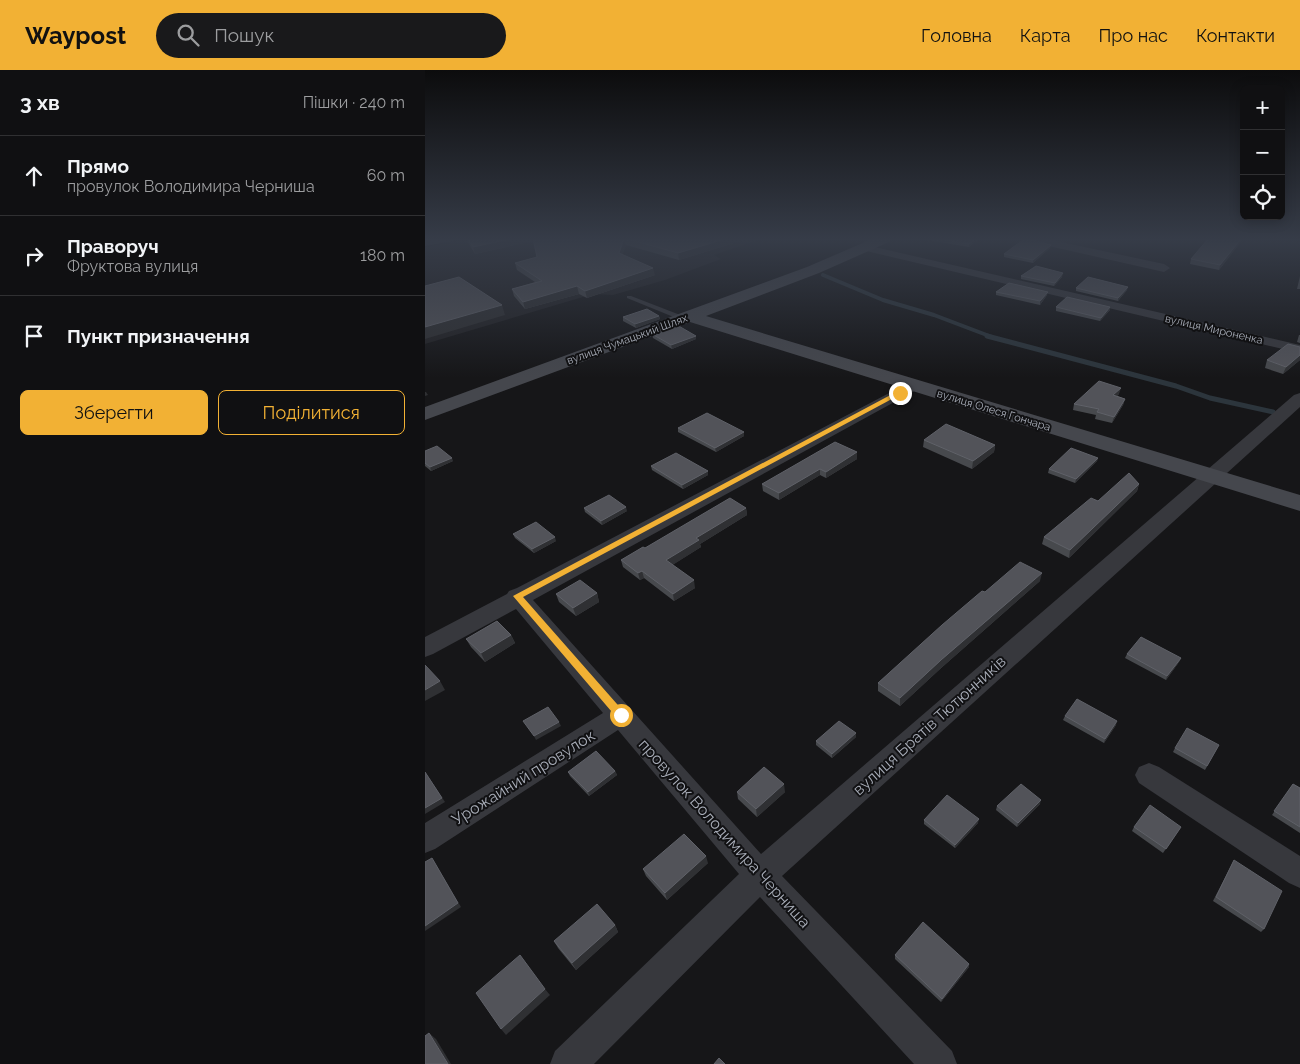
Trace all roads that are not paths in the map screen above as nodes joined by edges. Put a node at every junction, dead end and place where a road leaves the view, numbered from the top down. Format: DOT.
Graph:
graph roads {
  1 [pos="772,285"];
  2 [pos="1027,285"];
  3 [pos="629,297"];
  4 [pos="687,317"];
  5 [pos="1300,349"];
  6 [pos="914,385"];
  7 [pos="1300,398"];
  8 [pos="425,414"];
  9 [pos="1209,476"];
  10 [pos="1300,503"];
  11 [pos="517,596"];
  12 [pos="425,648"];
  13 [pos="621,715"];
  14 [pos="1149,775"];
  15 [pos="425,839"];
  16 [pos="1300,873"];
  17 [pos="760,875"];
  18 [pos="568,1064"];
  19 [pos="939,1064"];
  1 -- 4 [label="main road, вулиця Чумацький Шлях"];
  2 -- 5 [label="street, вулиця Мироненка"];
  3 -- 4 [label="lane"];
  4 -- 6 [label="main road, вулиця Олеся Гончара"];
  4 -- 8 [label="main road, вулиця Чумацький Шлях"];
  6 -- 9 [label="main road, вулиця Олеся Гончара"];
  6 -- 11 [label="street"];
  7 -- 9 [label="street, вулиця Братів Тютюнників"];
  9 -- 10 [label="main road, вулиця Олеся Гончара"];
  9 -- 17 [label="street, вулиця Братів Тютюнників"];
  11 -- 12 [label="street"];
  11 -- 13 [label="street, провулок Володимира Черниша"];
  13 -- 15 [label="street, Урожайний провулок"];
  13 -- 17 [label="street, провулок Володимира Черниша"];
  14 -- 16 [label="street"];
  17 -- 18 [label="street, вулиця Братів Тютюнників"];
  17 -- 19 [label="street, провулок Володимира Черниша"];
}
